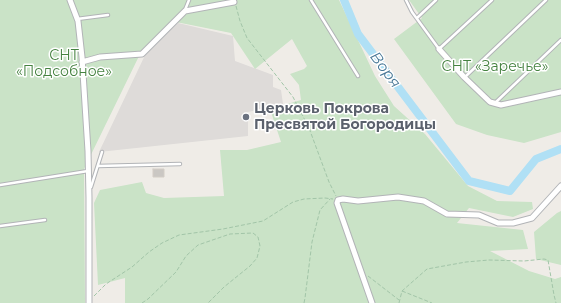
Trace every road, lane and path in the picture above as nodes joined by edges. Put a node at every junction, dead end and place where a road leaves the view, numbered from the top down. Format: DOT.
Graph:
graph roads {
  1 [pos="70,0"];
  2 [pos="189,0"];
  3 [pos="311,0"];
  4 [pos="406,0"];
  5 [pos="436,0"];
  6 [pos="492,0"];
  7 [pos="546,0"];
  8 [pos="234,1"];
  9 [pos="185,11"];
  10 [pos="108,15"];
  11 [pos="417,18"];
  12 [pos="77,19"];
  13 [pos="561,40"];
  14 [pos="439,49"];
  15 [pos="82,62"];
  16 [pos="358,76"];
  17 [pos="464,77"];
  18 [pos="561,92"];
  19 [pos="494,104"];
  20 [pos="102,152"];
  21 [pos="180,164"];
  22 [pos="98,166"];
  23 [pos="88,171"];
  24 [pos="0,185"];
  25 [pos="561,186"];
  26 [pos="89,192"];
  27 [pos="330,199"];
  28 [pos="338,200"];
  29 [pos="45,220"];
  30 [pos="0,226"];
  31 [pos="361,271"];
  32 [pos="402,291"];
  33 [pos="399,300"];
  34 [pos="89,302"];
  35 [pos="142,303"];
  36 [pos="208,303"];
  37 [pos="304,303"];
  38 [pos="372,303"];
  39 [pos="399,303"];
  40 [pos="432,303"];
  41 [pos="556,303"];
  1 -- 12 [label="street"];
  2 -- 9 [label="lane"];
  3 -- 16 [label="lane"];
  4 -- 11 [label="lane"];
  5 -- 11 [label="lane"];
  6 -- 14 [label="lane"];
  7 -- 17 [label="lane"];
  8 -- 9 [label="street"];
  8 -- 28 [label="path"];
  9 -- 15 [label="street"];
  10 -- 12 [label="lane"];
  11 -- 14 [label="lane"];
  12 -- 15 [label="street"];
  13 -- 19 [label="lane"];
  14 -- 17 [label="street"];
  15 -- 23 [label="street"];
  17 -- 19 [label="street"];
  18 -- 19 [label="street"];
  20 -- 22 [label="lane"];
  21 -- 22 [label="lane"];
  22 -- 26 [label="lane"];
  23 -- 24 [label="lane"];
  23 -- 26 [label="street"];
  25 -- 28 [label="street"];
  26 -- 34 [label="street"];
  27 -- 28 [label="path"];
  27 -- 34 [label="path"];
  27 -- 37 [label="path"];
  28 -- 31 [label="street"];
  29 -- 30 [label="lane"];
  31 -- 33 [label="path"];
  31 -- 38 [label="street"];
  32 -- 33 [label="path"];
  32 -- 40 [label="path"];
  32 -- 41 [label="path"];
  33 -- 39 [label="path"];
  35 -- 36 [label="path"];
}
